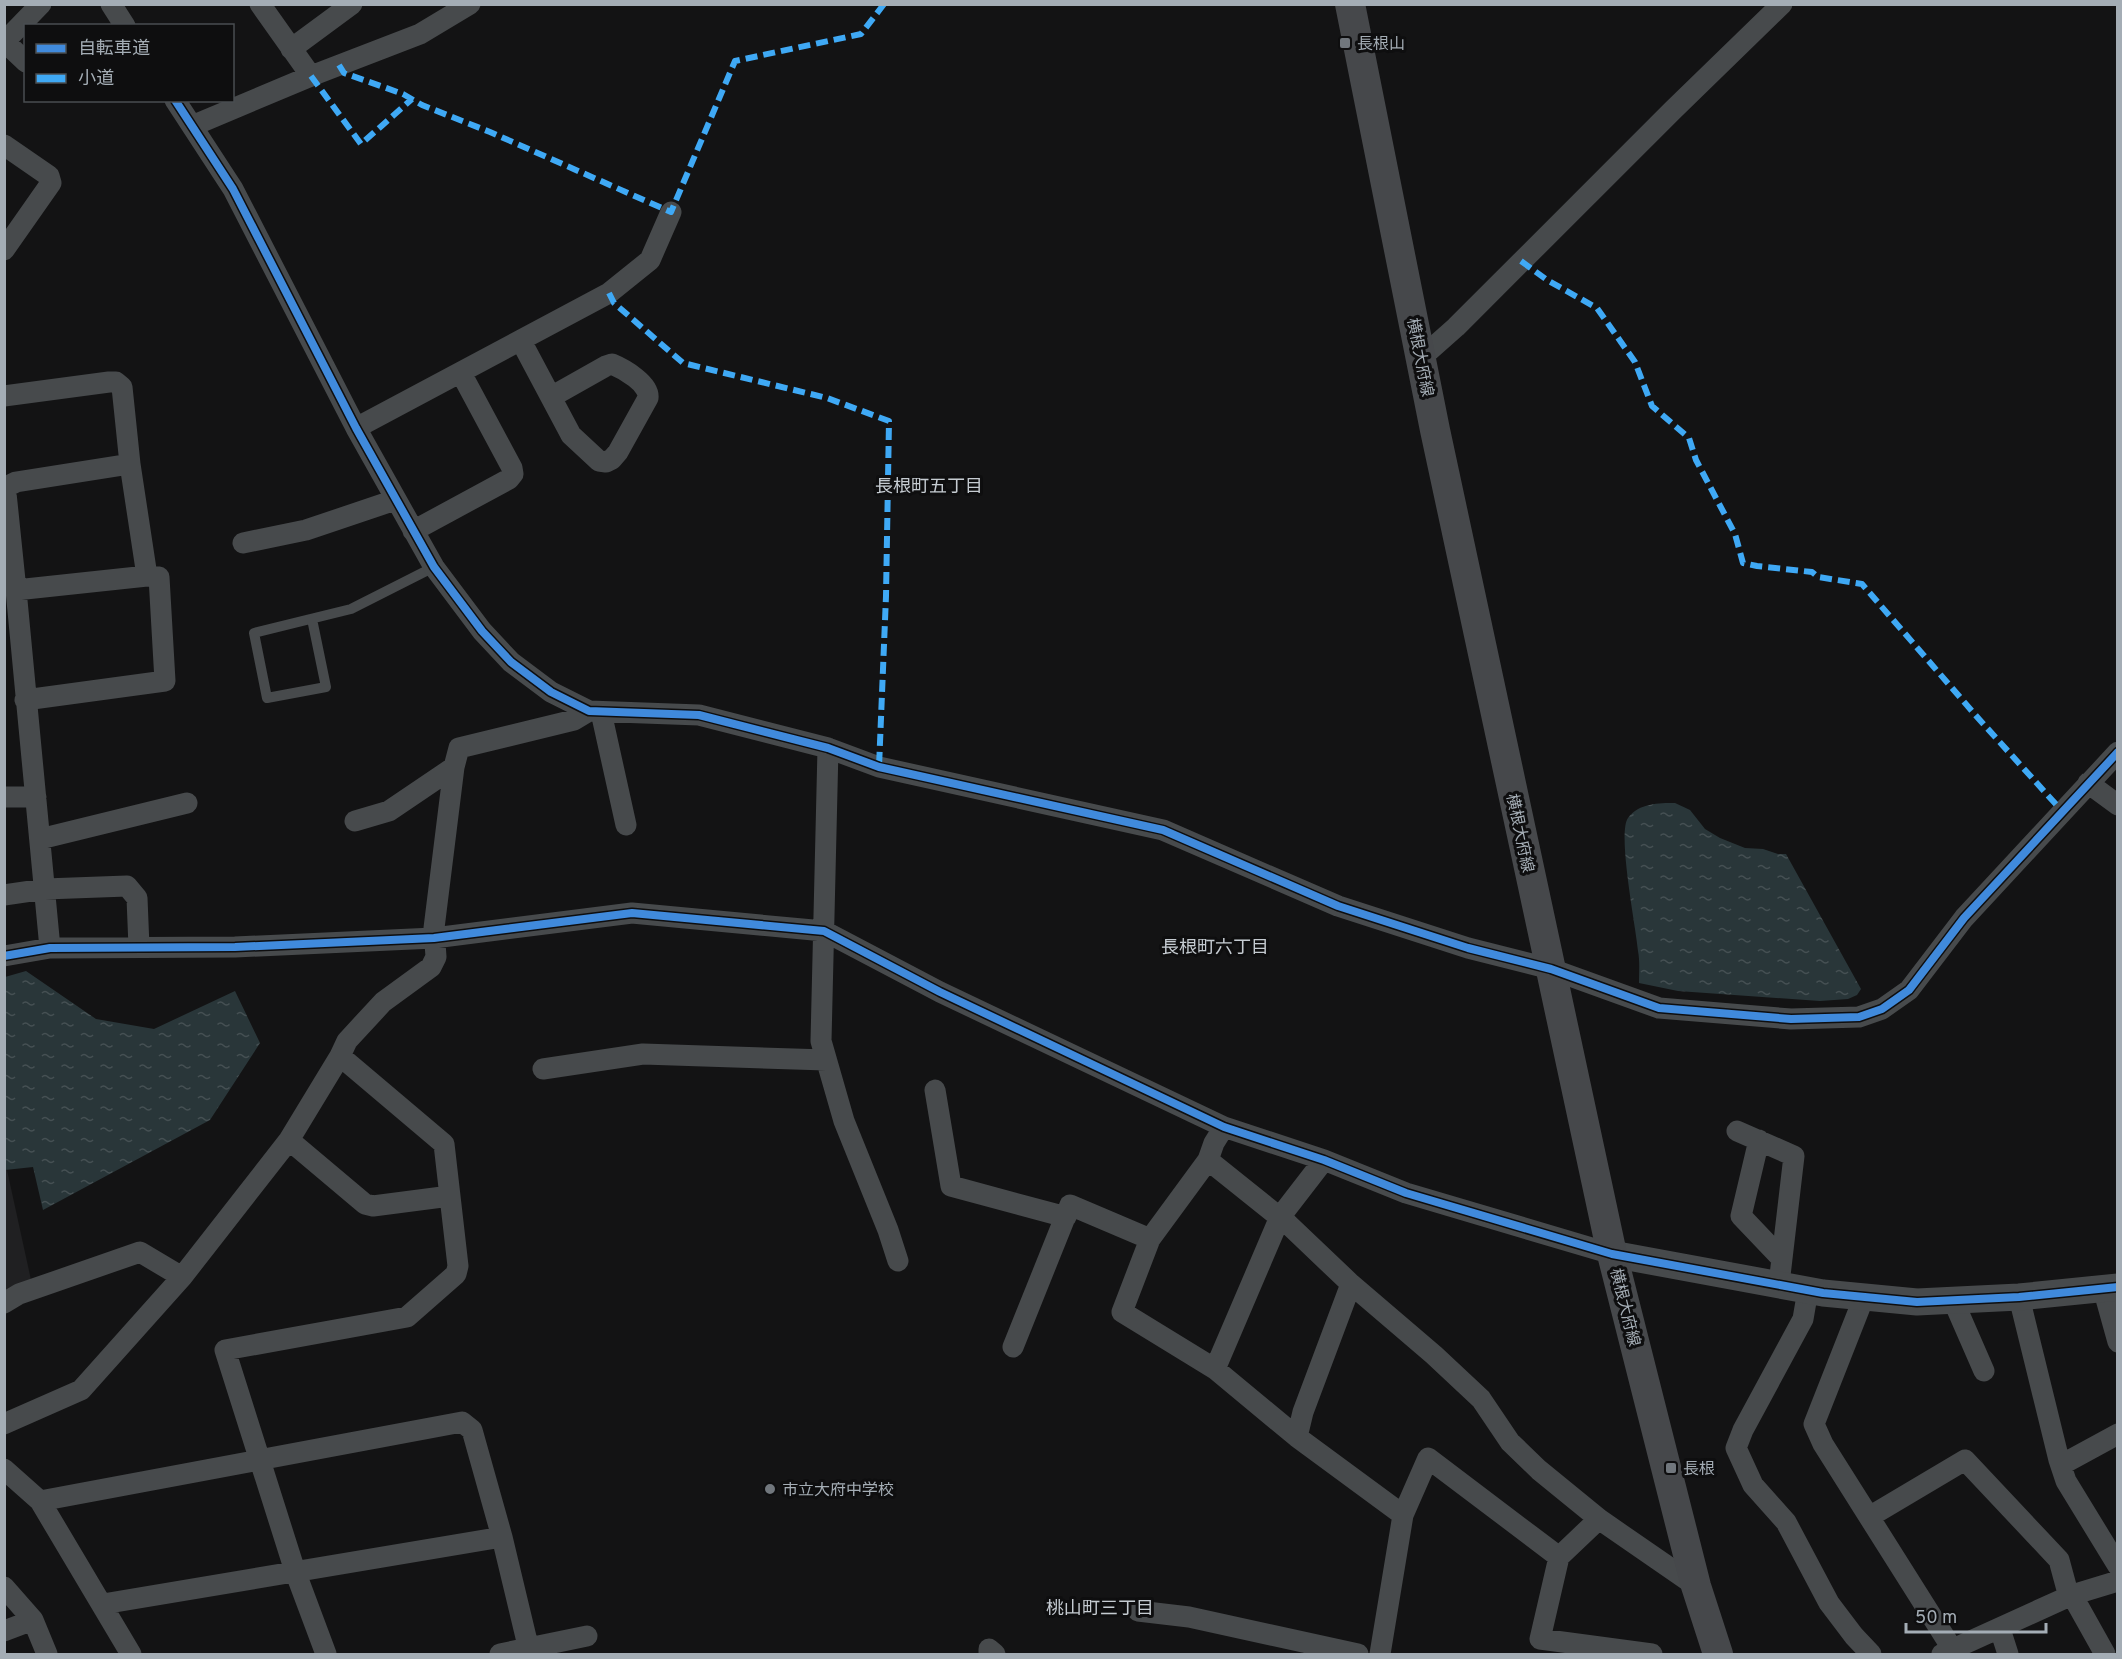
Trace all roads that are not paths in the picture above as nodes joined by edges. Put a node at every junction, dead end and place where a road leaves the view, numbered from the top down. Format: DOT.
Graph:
graph roads {
  1 [pos="42,4"];
  2 [pos="111,4"];
  3 [pos="260,4"];
  4 [pos="352,4"];
  5 [pos="470,4"];
  6 [pos="1350,4"];
  7 [pos="1782,4"];
  8 [pos="124,24"];
  9 [pos="291,49"];
  10 [pos="24,60"];
  11 [pos="311,76"];
  12 [pos="176,102"];
  13 [pos="192,126"];
  14 [pos="4,146"];
  15 [pos="671,212"];
  16 [pos="4,250"];
  17 [pos="521,341"];
  18 [pos="1421,358"];
  19 [pos="461,373"];
  20 [pos="4,396"];
  21 [pos="551,397"];
  22 [pos="356,428"];
  23 [pos="130,464"];
  24 [pos="395,500"];
  25 [pos="6,525"];
  26 [pos="412,531"];
  27 [pos="243,543"];
  28 [pos="434,567"];
  29 [pos="147,576"];
  30 [pos="16,590"];
  31 [pos="312,619"];
  32 [pos="25,700"];
  33 [pos="595,711"];
  34 [pos="828,748"];
  35 [pos="2118,752"];
  36 [pos="454,768"];
  37 [pos="2088,783"];
  38 [pos="4,797"];
  39 [pos="36,797"];
  40 [pos="187,802"];
  41 [pos="2118,805"];
  42 [pos="355,821"];
  43 [pos="626,825"];
  44 [pos="40,839"];
  45 [pos="45,889"];
  46 [pos="4,895"];
  47 [pos="824,931"];
  48 [pos="434,938"];
  49 [pos="139,947"];
  50 [pos="50,948"];
  51 [pos="4,956"];
  52 [pos="1551,969"];
  53 [pos="340,1056"];
  54 [pos="826,1060"];
  55 [pos="543,1069"];
  56 [pos="934,1090"];
  57 [pos="1224,1127"];
  58 [pos="1737,1131"];
  59 [pos="289,1140"];
  60 [pos="1759,1140"];
  61 [pos="1208,1160"];
  62 [pos="1324,1160"];
  63 [pos="450,1196"];
  64 [pos="1066,1217"];
  65 [pos="1280,1217"];
  66 [pos="1150,1239"];
  67 [pos="1612,1254"];
  68 [pos="898,1261"];
  69 [pos="1781,1272"];
  70 [pos="182,1277"];
  71 [pos="1351,1284"];
  72 [pos="2110,1288"];
  73 [pos="1808,1290"];
  74 [pos="1864,1297"];
  75 [pos="2019,1297"];
  76 [pos="1953,1300"];
  77 [pos="4,1303"];
  78 [pos="2118,1342"];
  79 [pos="1013,1347"];
  80 [pos="1215,1369"];
  81 [pos="1984,1371"];
  82 [pos="4,1424"];
  83 [pos="2118,1434"];
  84 [pos="1297,1437"];
  85 [pos="260,1460"];
  86 [pos="2061,1465"];
  87 [pos="4,1469"];
  88 [pos="40,1501"];
  89 [pos="1403,1515"];
  90 [pos="1869,1517"];
  91 [pos="1599,1519"];
  92 [pos="502,1537"];
  93 [pos="1559,1557"];
  94 [pos="2118,1566"];
  95 [pos="295,1571"];
  96 [pos="2118,1581"];
  97 [pos="1696,1586"];
  98 [pos="4,1587"];
  99 [pos="2070,1596"];
  100 [pos="103,1604"];
  101 [pos="1138,1611"];
  102 [pos="33,1620"];
  103 [pos="2000,1629"];
  104 [pos="4,1631"];
  105 [pos="587,1636"];
  106 [pos="530,1652"];
  107 [pos="1947,1652"];
  108 [pos="47,1654"];
  109 [pos="132,1654"];
  110 [pos="326,1654"];
  111 [pos="500,1654"];
  112 [pos="989,1654"];
  113 [pos="995,1654"];
  114 [pos="1358,1654"];
  115 [pos="1380,1654"];
  116 [pos="1652,1654"];
  117 [pos="1718,1654"];
  118 [pos="1871,1654"];
  119 [pos="2008,1654"];
  120 [pos="2105,1654"];
  1 -- 10 [label="street"];
  2 -- 8 [label="street"];
  3 -- 9 [label="street"];
  4 -- 9 [label="street"];
  5 -- 11 [label="street"];
  6 -- 18 [label="main road, 横根大府線"];
  7 -- 18 [label="street"];
  9 -- 11 [label="street"];
  11 -- 13 [label="street"];
  12 -- 13 [label="street"];
  13 -- 22 [label="street"];
  14 -- 16 [label="street"];
  15 -- 17 [label="street"];
  17 -- 19 [label="street"];
  17 -- 21 [label="street"];
  18 -- 52 [label="main road, 横根大府線"];
  19 -- 22 [label="street"];
  19 -- 26 [label="street"];
  20 -- 23 [label="street"];
  21 -- 21 [label="street"];
  22 -- 24 [label="street"];
  23 -- 25 [label="street"];
  23 -- 29 [label="street"];
  24 -- 26 [label="street"];
  24 -- 27 [label="street"];
  25 -- 30 [label="street"];
  26 -- 28 [label="street"];
  28 -- 31 [label="lane"];
  28 -- 33 [label="street"];
  29 -- 30 [label="street"];
  29 -- 32 [label="street"];
  30 -- 32 [label="street"];
  31 -- 31 [label="lane"];
  32 -- 39 [label="street"];
  33 -- 34 [label="street"];
  33 -- 36 [label="street"];
  33 -- 43 [label="street"];
  34 -- 47 [label="street"];
  34 -- 52 [label="street"];
  35 -- 37 [label="street"];
  36 -- 42 [label="street"];
  36 -- 48 [label="street"];
  37 -- 41 [label="street"];
  37 -- 52 [label="street"];
  38 -- 39 [label="street"];
  39 -- 44 [label="street"];
  40 -- 44 [label="street"];
  44 -- 45 [label="street"];
  45 -- 46 [label="street"];
  45 -- 49 [label="street"];
  45 -- 50 [label="street"];
  47 -- 48 [label="street"];
  47 -- 54 [label="street"];
  47 -- 57 [label="street"];
  48 -- 49 [label="street"];
  48 -- 53 [label="street"];
  49 -- 50 [label="street"];
  50 -- 51 [label="street"];
  52 -- 67 [label="main road, 横根大府線"];
  53 -- 59 [label="street"];
  53 -- 63 [label="street"];
  54 -- 55 [label="street"];
  54 -- 68 [label="street"];
  56 -- 64 [label="street"];
  57 -- 61 [label="street"];
  57 -- 62 [label="street"];
  58 -- 60 [label="street"];
  59 -- 63 [label="street"];
  59 -- 70 [label="street"];
  60 -- 69 [label="street"];
  60 -- 69 [label="street"];
  61 -- 65 [label="street"];
  61 -- 66 [label="street"];
  62 -- 65 [label="street"];
  62 -- 67 [label="street"];
  63 -- 85 [label="street"];
  64 -- 66 [label="street"];
  64 -- 79 [label="street"];
  65 -- 71 [label="street"];
  65 -- 80 [label="street"];
  66 -- 80 [label="street"];
  67 -- 69 [label="street"];
  67 -- 97 [label="main road, 横根大府線"];
  69 -- 73 [label="street"];
  70 -- 77 [label="street"];
  70 -- 82 [label="street"];
  71 -- 84 [label="street"];
  71 -- 91 [label="street"];
  72 -- 75 [label="street"];
  72 -- 78 [label="street"];
  73 -- 74 [label="street"];
  73 -- 118 [label="street"];
  74 -- 76 [label="street"];
  74 -- 90 [label="street"];
  75 -- 76 [label="street"];
  75 -- 86 [label="street"];
  76 -- 81 [label="street"];
  80 -- 84 [label="street"];
  83 -- 86 [label="street"];
  84 -- 89 [label="street"];
  85 -- 88 [label="street"];
  85 -- 92 [label="street"];
  85 -- 95 [label="street"];
  86 -- 94 [label="street"];
  87 -- 88 [label="street"];
  88 -- 100 [label="street"];
  89 -- 93 [label="street"];
  89 -- 115 [label="street"];
  90 -- 99 [label="street"];
  90 -- 107 [label="street"];
  91 -- 93 [label="street"];
  91 -- 97 [label="street"];
  92 -- 95 [label="street"];
  92 -- 106 [label="street"];
  93 -- 116 [label="street"];
  95 -- 100 [label="street"];
  95 -- 110 [label="street"];
  96 -- 99 [label="street"];
  97 -- 117 [label="main road, 横根大府線"];
  98 -- 102 [label="street"];
  99 -- 103 [label="street"];
  99 -- 120 [label="street"];
  100 -- 109 [label="street"];
  101 -- 114 [label="street"];
  102 -- 104 [label="street"];
  102 -- 108 [label="street"];
  103 -- 107 [label="street"];
  103 -- 119 [label="street"];
  105 -- 106 [label="street"];
  106 -- 111 [label="street"];
  112 -- 113 [label="street"];
}
